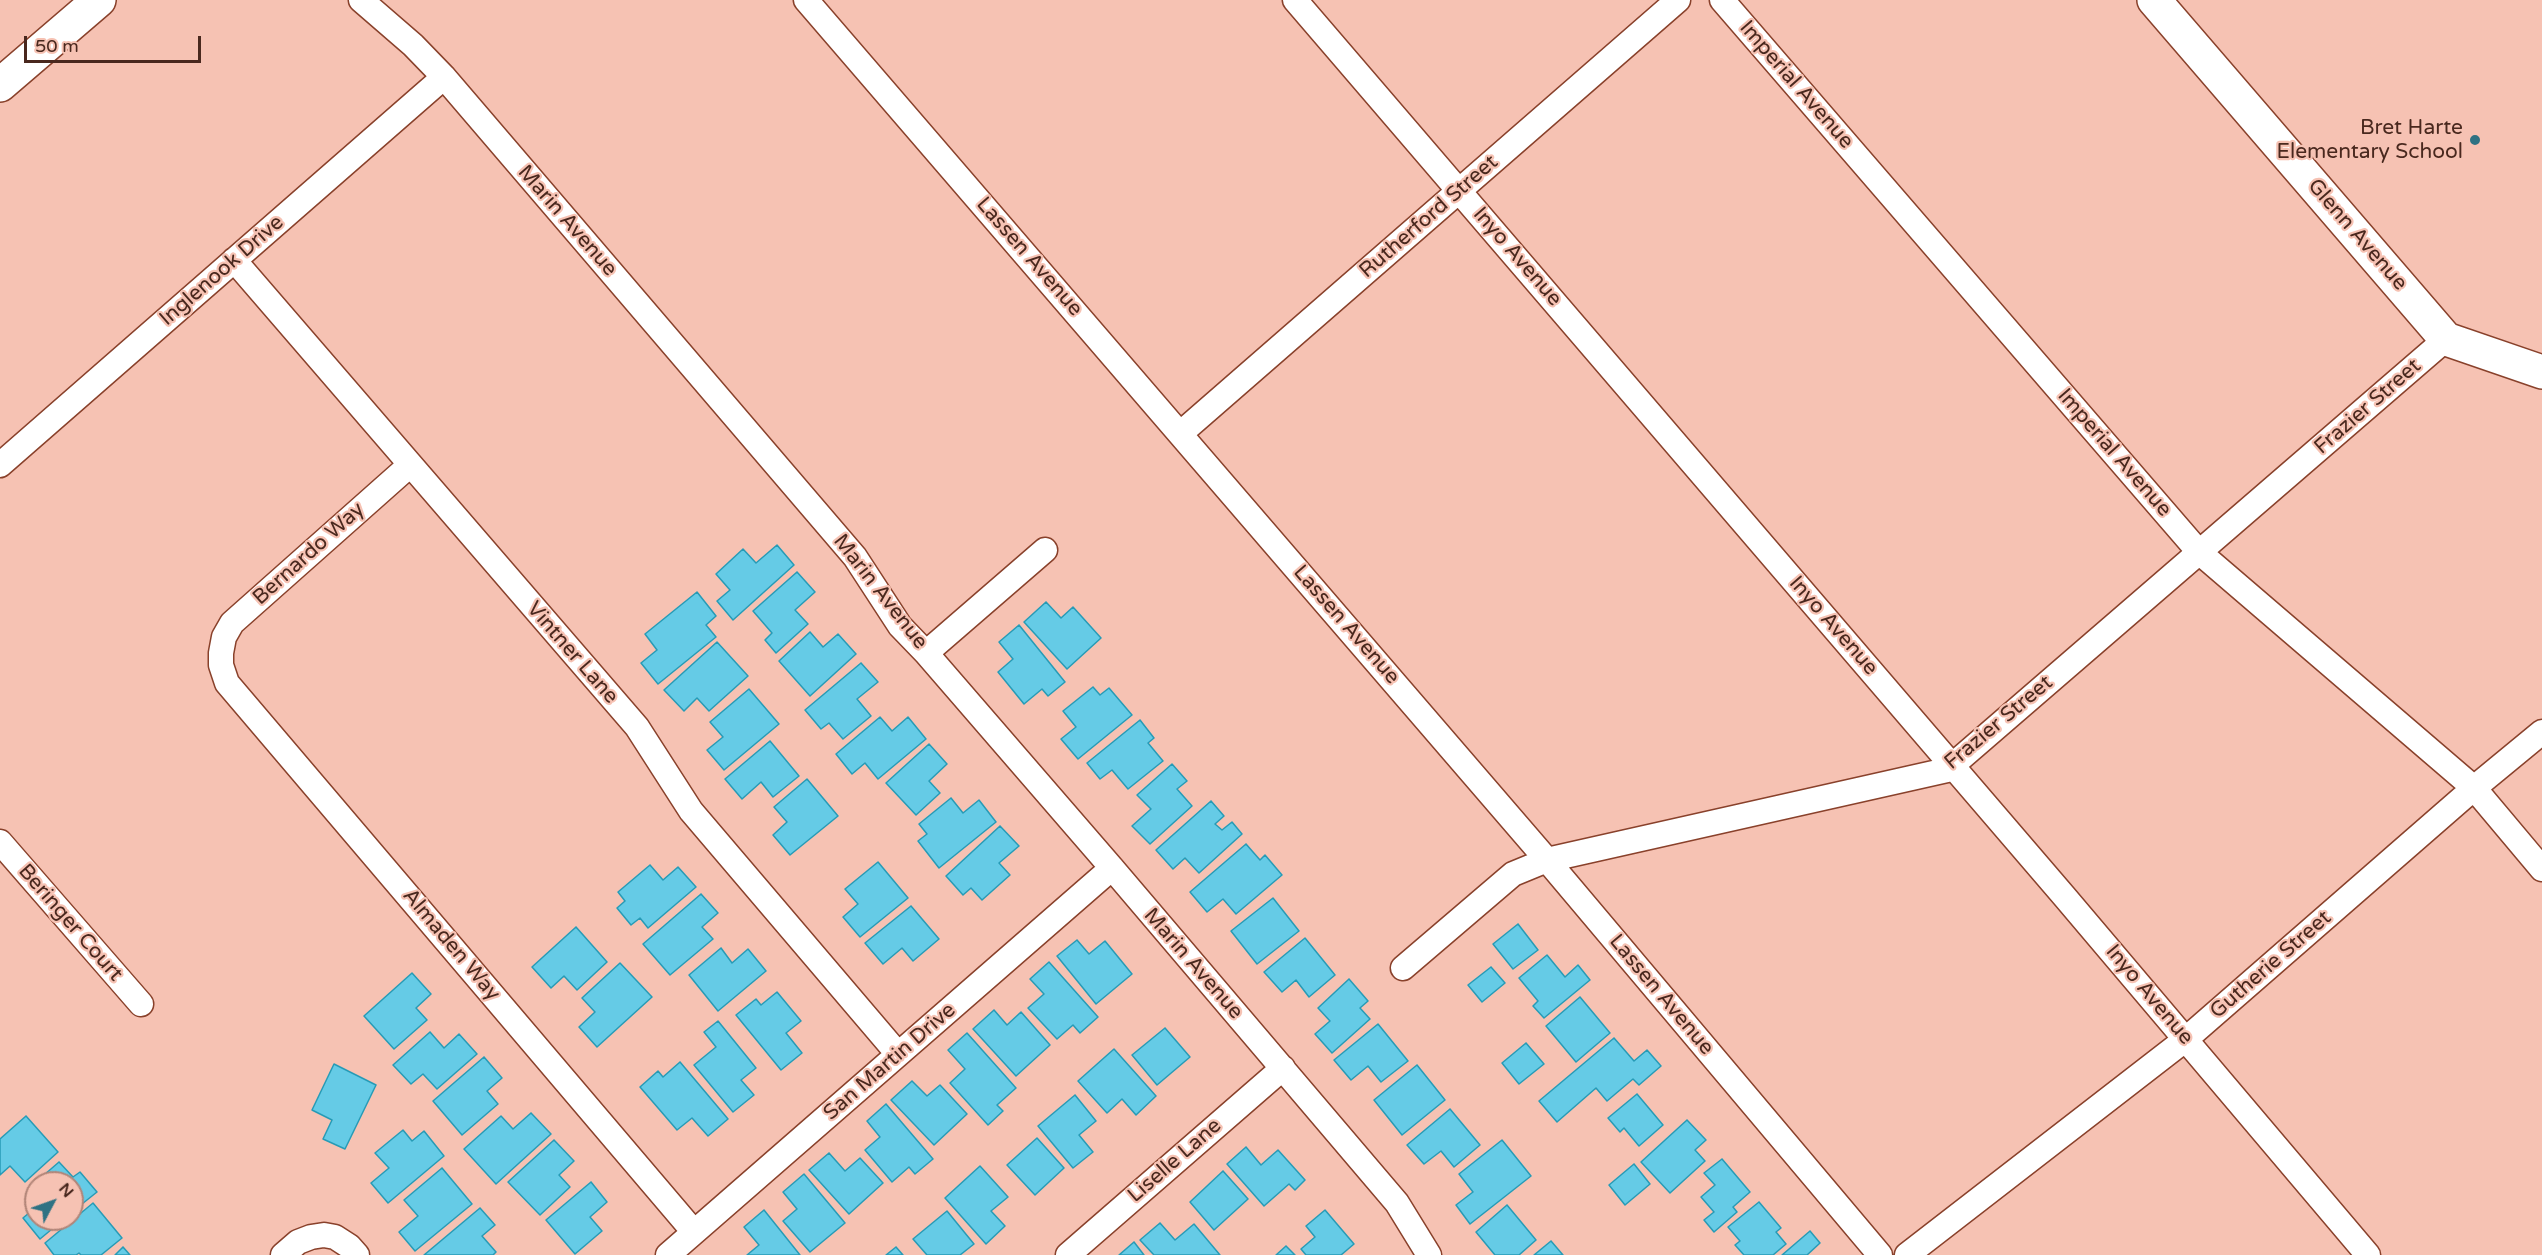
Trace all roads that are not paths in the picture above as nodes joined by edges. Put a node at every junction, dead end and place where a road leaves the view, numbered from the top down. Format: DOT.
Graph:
graph roads {
  1 [pos="99,0"];
  2 [pos="361,0"];
  3 [pos="806,0"];
  4 [pos="1295,0"];
  5 [pos="1678,0"];
  6 [pos="1722,0"];
  7 [pos="2154,0"];
  8 [pos="444,77"];
  9 [pos="1,84"];
  10 [pos="1459,190"];
  11 [pos="234,260"];
  12 [pos="2446,339"];
  13 [pos="2542,372"];
  14 [pos="1181,433"];
  15 [pos="0,465"];
  16 [pos="410,465"];
  17 [pos="1045,550"];
  18 [pos="2199,552"];
  19 [pos="221,653"];
  20 [pos="927,653"];
  21 [pos="2542,732"];
  22 [pos="1953,766"];
  23 [pos="2474,788"];
  24 [pos="0,842"];
  25 [pos="1547,860"];
  26 [pos="1112,868"];
  27 [pos="2542,869"];
  28 [pos="1403,968"];
  29 [pos="141,1004"];
  30 [pos="2186,1039"];
  31 [pos="898,1054"];
  32 [pos="1283,1068"];
  33 [pos="694,1232"];
  34 [pos="284,1255"];
  35 [pos="357,1255"];
  36 [pos="668,1255"];
  37 [pos="1068,1255"];
  38 [pos="1429,1255"];
  39 [pos="1880,1255"];
  40 [pos="1907,1255"];
  41 [pos="2368,1255"];
  1 -- 9 [label="street"];
  2 -- 8 [label="street, Marin Avenue"];
  3 -- 14 [label="street, Lassen Avenue"];
  4 -- 10 [label="street, Inyo Avenue"];
  5 -- 10 [label="street, Rutherford Street"];
  6 -- 18 [label="street, Imperial Avenue"];
  7 -- 12 [label="street, Glenn Avenue"];
  8 -- 11 [label="street, Inglenook Drive"];
  8 -- 20 [label="street, Marin Avenue"];
  10 -- 14 [label="street, Rutherford Street"];
  10 -- 22 [label="street, Inyo Avenue"];
  11 -- 15 [label="street, Inglenook Drive"];
  11 -- 16 [label="street, Vintner Lane"];
  12 -- 13 [label="street"];
  12 -- 18 [label="street, Frazier Street"];
  14 -- 25 [label="street, Lassen Avenue"];
  16 -- 19 [label="street, Bernardo Way"];
  16 -- 31 [label="street, Vintner Lane"];
  17 -- 20 [label="street"];
  18 -- 22 [label="street, Frazier Street"];
  18 -- 23 [label="street, Imperial Avenue"];
  19 -- 33 [label="street, Almaden Way"];
  20 -- 26 [label="street, Marin Avenue"];
  21 -- 23 [label="street, Gutherie Street"];
  22 -- 25 [label="street, Frazier Street"];
  22 -- 30 [label="street, Inyo Avenue"];
  23 -- 27 [label="street, Imperial Avenue"];
  23 -- 30 [label="street, Gutherie Street"];
  24 -- 29 [label="street, Beringer Court"];
  25 -- 28 [label="street, Frazier Street"];
  25 -- 39 [label="street, Lassen Avenue"];
  26 -- 31 [label="street, San Martin Drive"];
  26 -- 32 [label="street, Marin Avenue"];
  30 -- 40 [label="street, Gutherie Street"];
  30 -- 41 [label="street, Inyo Avenue"];
  31 -- 33 [label="street, San Martin Drive"];
  32 -- 37 [label="street, Liselle Lane"];
  32 -- 38 [label="street, Marin Avenue"];
  33 -- 36 [label="street, San Martin Drive"];
  34 -- 35 [label="street"];
}
